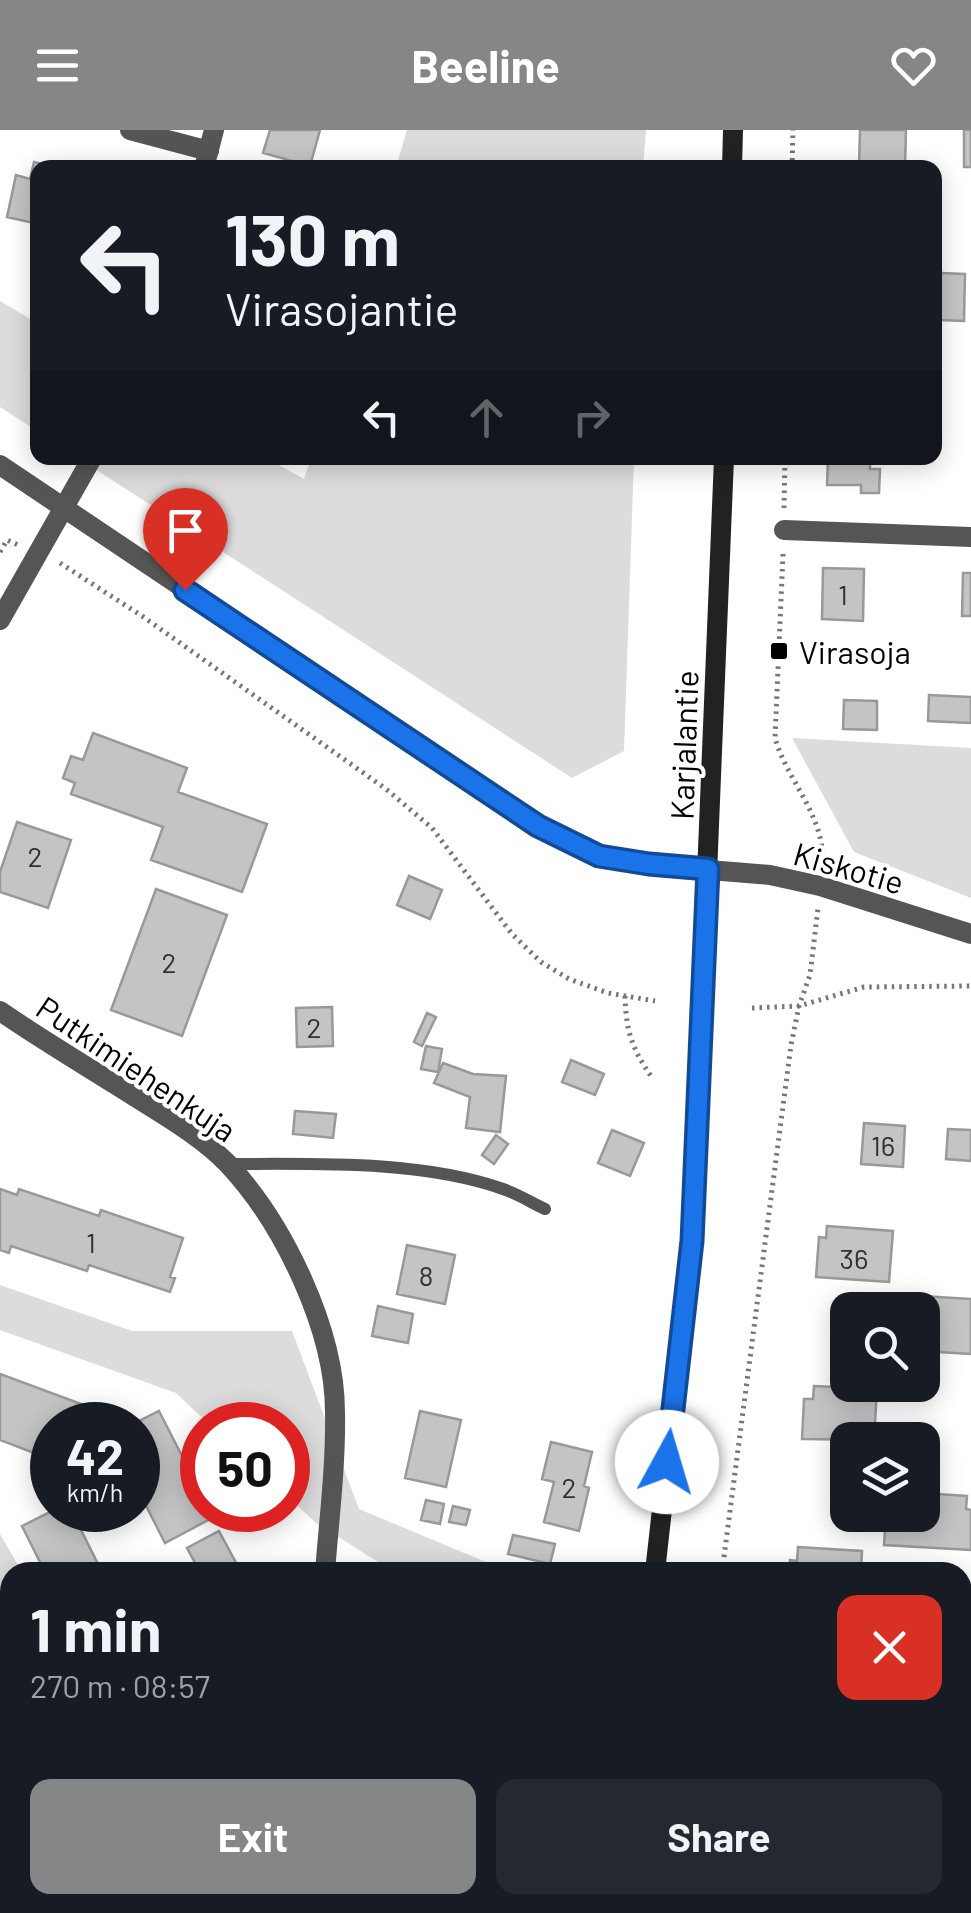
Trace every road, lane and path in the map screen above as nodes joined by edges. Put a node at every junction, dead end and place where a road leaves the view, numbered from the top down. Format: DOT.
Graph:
graph roads {
  1 [pos="130,130"];
  2 [pos="734,130"];
  3 [pos="793,130"];
  4 [pos="209,149"];
  5 [pos="732,160"];
  6 [pos="792,160"];
  7 [pos="0,465"];
  8 [pos="88,465"];
  9 [pos="724,465"];
  10 [pos="786,465"];
  11 [pos="62,509"];
  12 [pos="784,530"];
  13 [pos="0,537"];
  14 [pos="971,537"];
  15 [pos="8,540"];
  16 [pos="0,552"];
  17 [pos="38,553"];
  18 [pos="0,620"];
  19 [pos="823,852"];
  20 [pos="708,869"];
  21 [pos="817,921"];
  22 [pos="971,934"];
  23 [pos="971,986"];
  24 [pos="624,996"];
  25 [pos="655,1002"];
  26 [pos="799,1006"];
  27 [pos="752,1008"];
  28 [pos="0,1011"];
  29 [pos="653,1079"];
  30 [pos="227,1164"];
  31 [pos="545,1209"];
  32 [pos="325,1562"];
  33 [pos="656,1562"];
  34 [pos="723,1562"];
  1 -- 4 [label="street"];
  2 -- 5 [label="main road"];
  3 -- 6 [label="path"];
  7 -- 11 [label="street, Kiskotie"];
  8 -- 11 [label="street"];
  9 -- 20 [label="main road, Karjalantie"];
  10 -- 12 [label="path"];
  11 -- 17 [label="street"];
  11 -- 20 [label="street, Kiskotie"];
  12 -- 14 [label="street"];
  12 -- 19 [label="path"];
  13 -- 15 [label="path"];
  15 -- 16 [label="path"];
  15 -- 17 [label="path"];
  17 -- 18 [label="street"];
  17 -- 24 [label="path"];
  20 -- 22 [label="street, Kiskotie"];
  20 -- 33 [label="main road, Karjalantie"];
  21 -- 26 [label="path"];
  23 -- 26 [label="path"];
  24 -- 25 [label="path"];
  24 -- 29 [label="path"];
  26 -- 27 [label="path"];
  26 -- 34 [label="path"];
  28 -- 30 [label="street, Putkimiehenkuja"];
  30 -- 31 [label="lane"];
  30 -- 32 [label="street, Putkimiehenkuja"];
}
